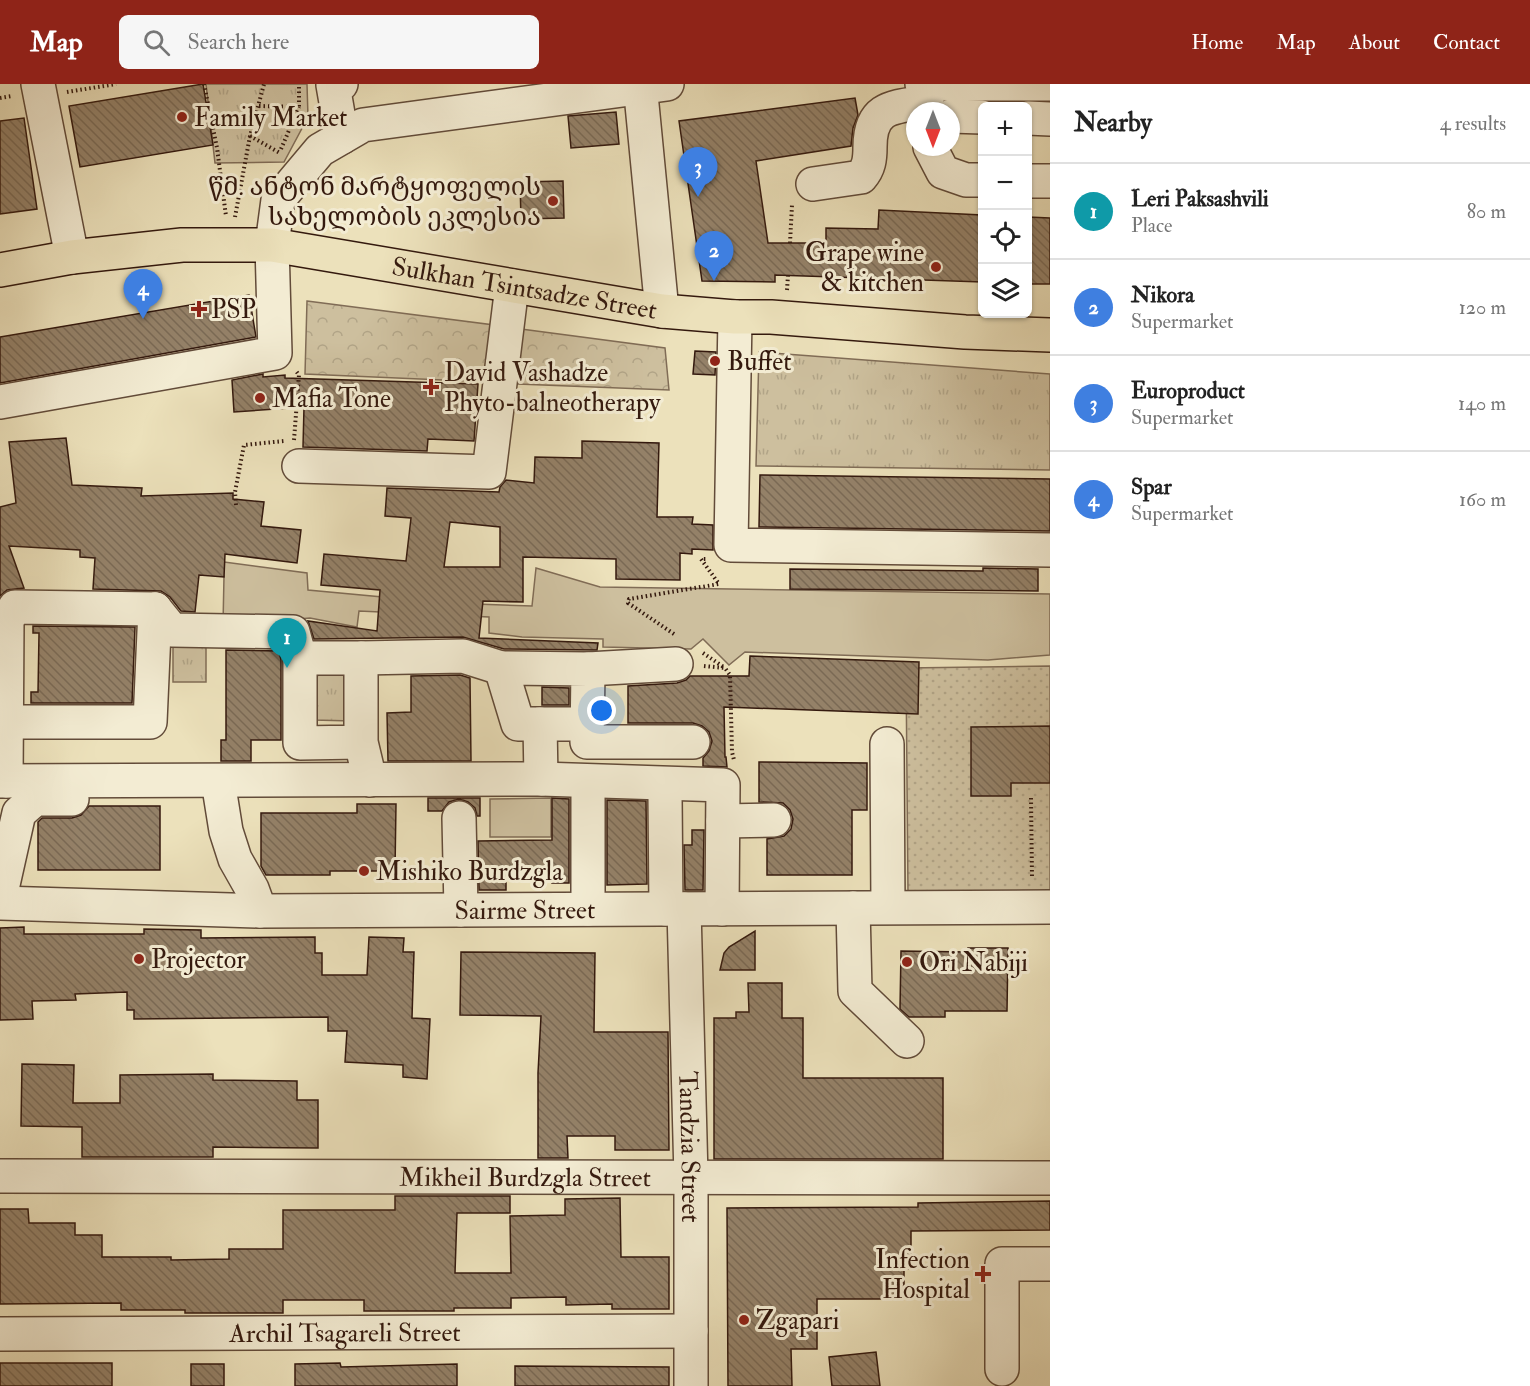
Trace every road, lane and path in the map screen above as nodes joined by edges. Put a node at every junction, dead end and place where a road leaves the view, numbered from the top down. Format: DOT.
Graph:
graph roads {
  1 [pos="38,84"];
  2 [pos="204,84"];
  3 [pos="264,84"];
  4 [pos="299,84"];
  5 [pos="341,84"];
  6 [pos="1050,84"];
  7 [pos="649,85"];
  8 [pos="930,100"];
  9 [pos="259,106"];
  10 [pos="299,107"];
  11 [pos="978,116"];
  12 [pos="211,117"];
  13 [pos="1032,118"];
  14 [pos="1050,119"];
  15 [pos="253,125"];
  16 [pos="250,136"];
  17 [pos="342,137"];
  18 [pos="935,156"];
  19 [pos="292,160"];
  20 [pos="978,180"];
  21 [pos="1032,181"];
  22 [pos="1050,181"];
  23 [pos="813,184"];
  24 [pos="226,217"];
  25 [pos="234,219"];
  26 [pos="272,245"];
  27 [pos="72,257"];
  28 [pos="0,270"];
  29 [pos="788,275"];
  30 [pos="512,286"];
  31 [pos="787,297"];
  32 [pos="662,311"];
  33 [pos="735,317"];
  34 [pos="1050,335"];
  35 [pos="275,353"];
  36 [pos="0,402"];
  37 [pos="299,466"];
  38 [pos="236,505"];
  39 [pos="1050,550"];
  40 [pos="711,559"];
  41 [pos="155,609"];
  42 [pos="685,651"];
  43 [pos="300,658"];
  44 [pos="361,658"];
  45 [pos="501,668"];
  46 [pos="725,668"];
  47 [pos="588,669"];
  48 [pos="7,722"];
  49 [pos="540,724"];
  50 [pos="587,724"];
  51 [pos="361,742"];
  52 [pos="693,742"];
  53 [pos="887,744"];
  54 [pos="732,752"];
  55 [pos="541,779"];
  56 [pos="370,780"];
  57 [pos="3,781"];
  58 [pos="220,790"];
  59 [pos="665,795"];
  60 [pos="588,797"];
  61 [pos="1031,798"];
  62 [pos="459,818"];
  63 [pos="774,820"];
  64 [pos="723,821"];
  65 [pos="1041,896"];
  66 [pos="0,898"];
  67 [pos="0,903"];
  68 [pos="888,907"];
  69 [pos="853,908"];
  70 [pos="588,909"];
  71 [pos="675,909"];
  72 [pos="722,909"];
  73 [pos="461,910"];
  74 [pos="260,911"];
  75 [pos="907,1041"];
  76 [pos="0,1176"];
  77 [pos="691,1177"];
  78 [pos="1050,1178"];
  79 [pos="1050,1264"];
  80 [pos="691,1331"];
  81 [pos="0,1334"];
  82 [pos="1002,1369"];
  83 [pos="691,1386"];
  1 -- 27 [label="street"];
  2 -- 12 [label="path"];
  3 -- 9 [label="path"];
  4 -- 10 [label="path"];
  5 -- 17 [label="street"];
  6 -- 8 [label="street"];
  7 -- 17 [label="street"];
  7 -- 32 [label="street"];
  8 -- 11 [label="street"];
  8 -- 23 [label="street"];
  9 -- 10 [label="path"];
  9 -- 15 [label="path"];
  10 -- 19 [label="path"];
  12 -- 15 [label="path"];
  12 -- 24 [label="path"];
  13 -- 14 [label="street"];
  15 -- 16 [label="path"];
  16 -- 19 [label="path"];
  16 -- 25 [label="path"];
  17 -- 19 [label="street"];
  18 -- 20 [label="street"];
  19 -- 26 [label="street"];
  21 -- 22 [label="street"];
  26 -- 27 [label="main road, Sulkhan Tsintsadze Street"];
  26 -- 30 [label="main road, Sulkhan Tsintsadze Street"];
  26 -- 35 [label="street"];
  27 -- 28 [label="main road, Sulkhan Tsintsadze Street"];
  29 -- 31 [label="path"];
  30 -- 32 [label="main road, Sulkhan Tsintsadze Street"];
  30 -- 37 [label="street"];
  32 -- 33 [label="main road, Sulkhan Tsintsadze Street"];
  33 -- 34 [label="main road, Sulkhan Tsintsadze Street"];
  33 -- 39 [label="street"];
  35 -- 36 [label="street"];
  35 -- 38 [label="path"];
  40 -- 42 [label="path"];
  41 -- 43 [label="street"];
  41 -- 48 [label="street"];
  41 -- 48 [label="street"];
  42 -- 46 [label="path"];
  42 -- 46 [label="path"];
  42 -- 47 [label="street"];
  43 -- 44 [label="street"];
  43 -- 51 [label="street"];
  44 -- 45 [label="street"];
  44 -- 51 [label="street"];
  45 -- 47 [label="street"];
  45 -- 49 [label="street"];
  46 -- 54 [label="path"];
  47 -- 50 [label="street"];
  48 -- 57 [label="street"];
  49 -- 50 [label="street"];
  49 -- 55 [label="street"];
  50 -- 52 [label="street"];
  51 -- 56 [label="street"];
  53 -- 68 [label="street"];
  55 -- 56 [label="street"];
  55 -- 64 [label="street"];
  56 -- 58 [label="street"];
  57 -- 58 [label="street"];
  58 -- 66 [label="street"];
  58 -- 74 [label="street"];
  59 -- 71 [label="street, Tandzia Street"];
  60 -- 70 [label="street"];
  61 -- 65 [label="path"];
  62 -- 73 [label="street"];
  63 -- 64 [label="street"];
  64 -- 72 [label="street"];
  65 -- 68 [label="street, Sairme Street"];
  67 -- 74 [label="street, Sairme Street"];
  68 -- 69 [label="street, Sairme Street"];
  69 -- 72 [label="street, Sairme Street"];
  69 -- 75 [label="street"];
  70 -- 71 [label="street, Sairme Street"];
  70 -- 73 [label="street, Sairme Street"];
  71 -- 72 [label="street, Sairme Street"];
  71 -- 77 [label="street, Tandzia Street"];
  73 -- 74 [label="street, Sairme Street"];
  76 -- 77 [label="street, Mikheil Burdzgla Street"];
  77 -- 78 [label="street, Mikheil Burdzgla Street"];
  77 -- 80 [label="street, Tandzia Street"];
  79 -- 82 [label="street"];
  80 -- 81 [label="street, Archil Tsagareli Street"];
  80 -- 83 [label="street, Tandzia Street"];
}
